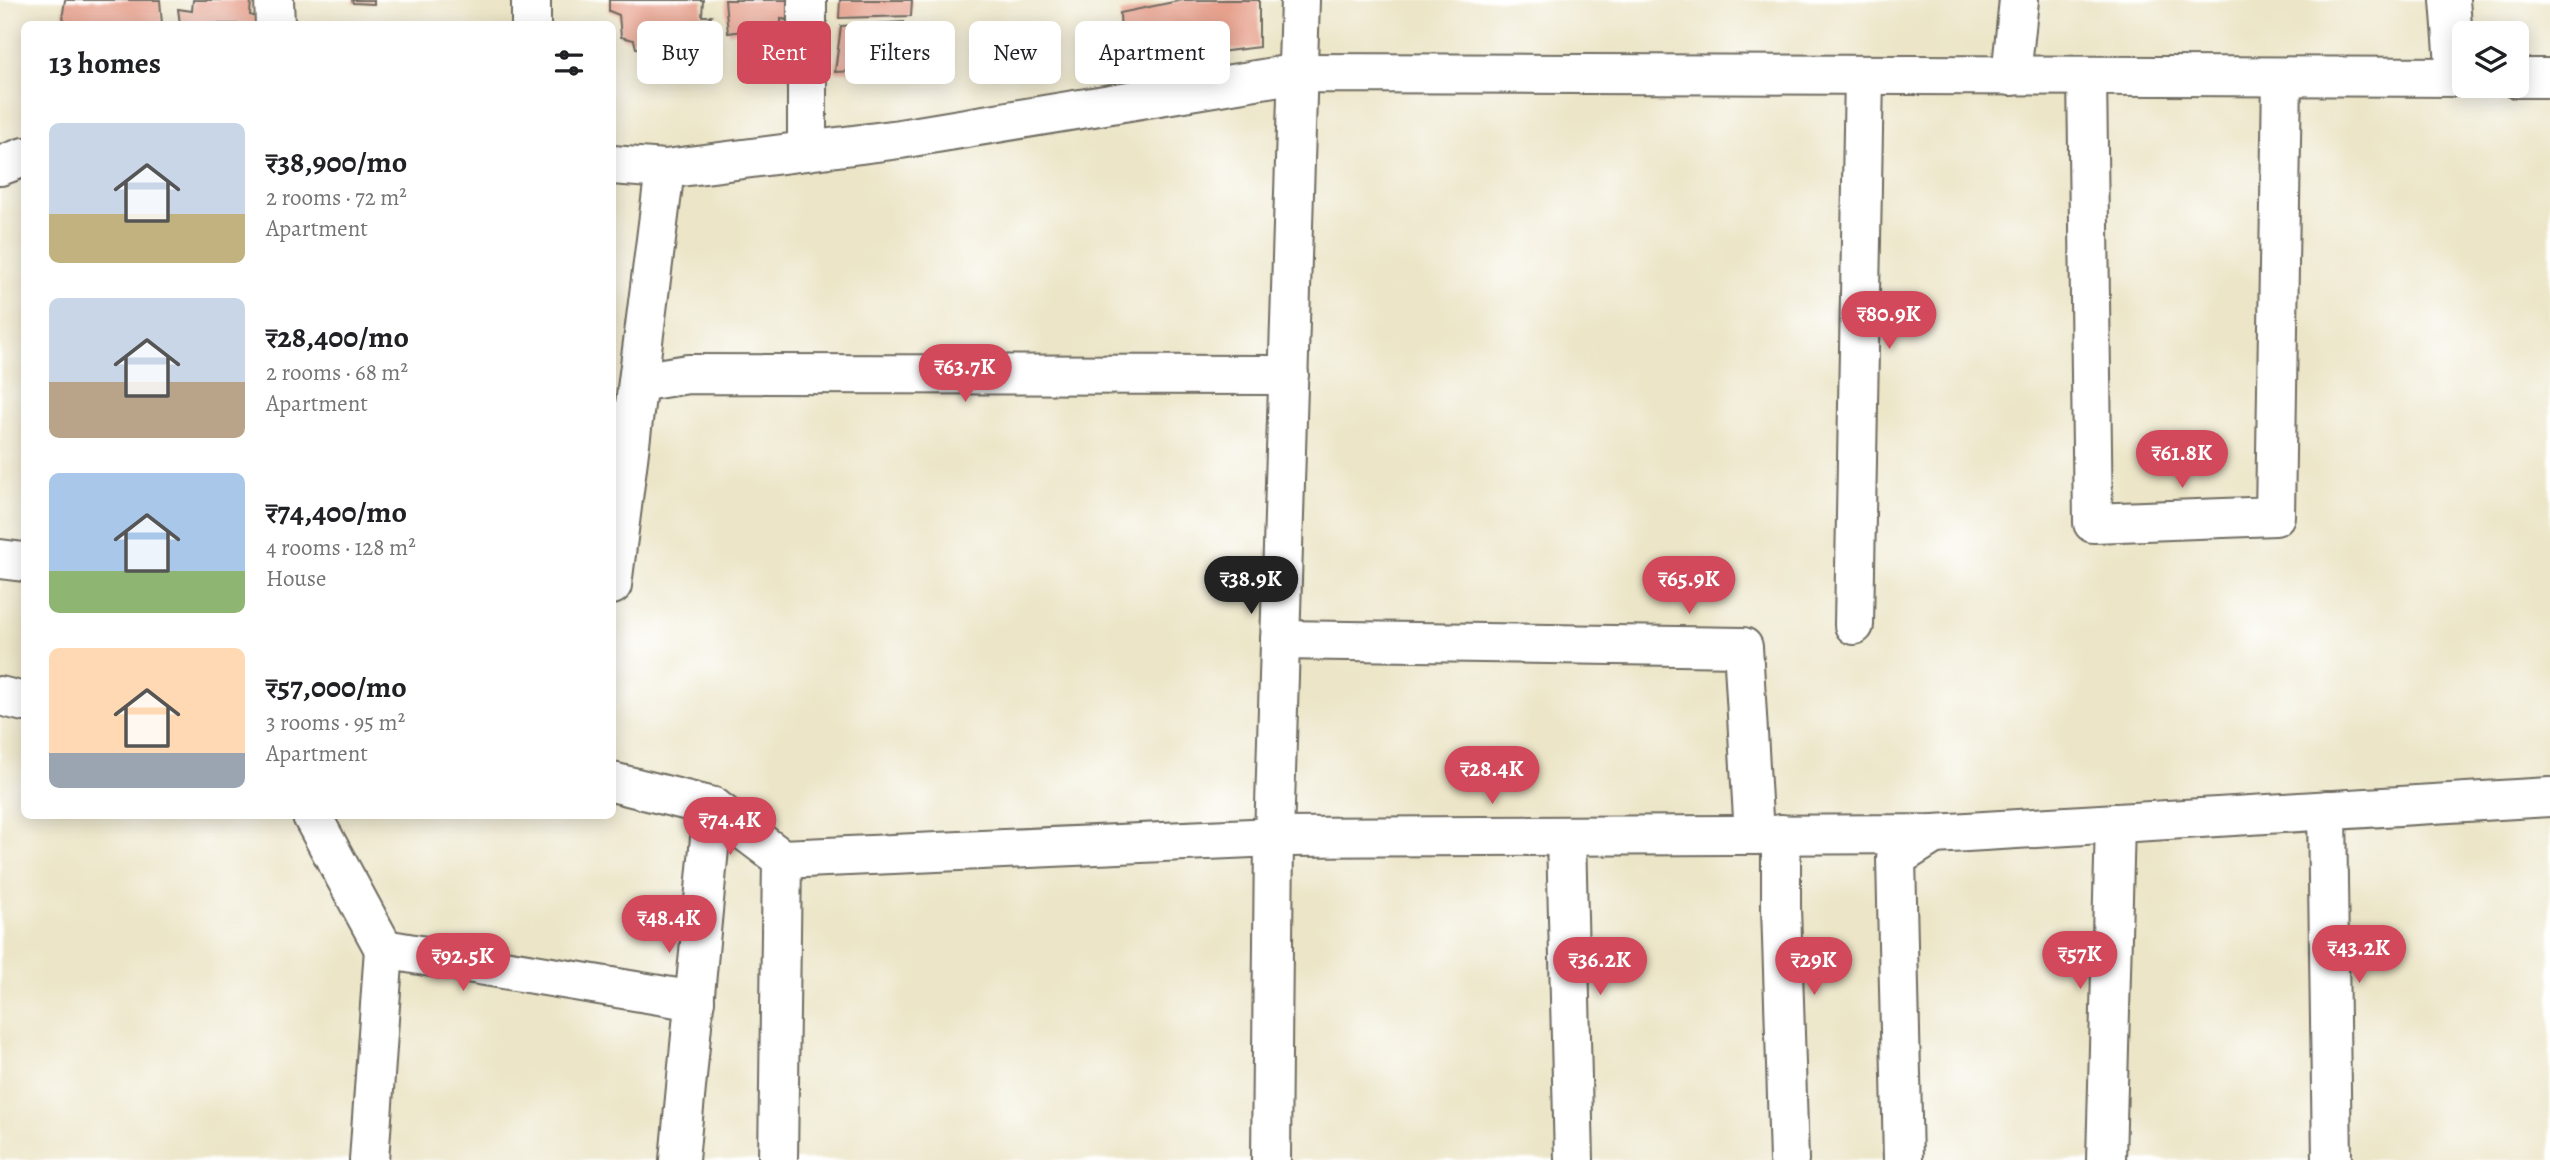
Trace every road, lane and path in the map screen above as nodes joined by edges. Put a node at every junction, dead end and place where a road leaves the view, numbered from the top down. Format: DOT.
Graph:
graph roads {
  1 [pos="274,0"];
  2 [pos="531,0"];
  3 [pos="807,0"];
  4 [pos="1300,0"];
  5 [pos="2019,0"];
  6 [pos="2450,0"];
  7 [pos="275,21"];
  8 [pos="531,21"];
  9 [pos="2453,21"];
  10 [pos="1298,73"];
  11 [pos="1864,75"];
  12 [pos="2011,76"];
  13 [pos="2087,76"];
  14 [pos="2282,77"];
  15 [pos="2452,77"];
  16 [pos="2529,78"];
  17 [pos="2550,78"];
  18 [pos="807,151"];
  19 [pos="21,158"];
  20 [pos="616,165"];
  21 [pos="0,166"];
  22 [pos="665,169"];
  23 [pos="1289,375"];
  24 [pos="638,382"];
  25 [pos="616,554"];
  26 [pos="0,559"];
  27 [pos="21,562"];
  28 [pos="1854,625"];
  29 [pos="1280,640"];
  30 [pos="0,696"];
  31 [pos="21,701"];
  32 [pos="616,783"];
  33 [pos="2550,797"];
  34 [pos="713,807"];
  35 [pos="2327,810"];
  36 [pos="314,819"];
  37 [pos="2115,823"];
  38 [pos="1934,834"];
  39 [pos="1768,835"];
  40 [pos="1566,836"];
  41 [pos="1274,837"];
  42 [pos="782,859"];
  43 [pos="384,949"];
  44 [pos="695,1001"];
  45 [pos="369,1160"];
  46 [pos="679,1160"];
  47 [pos="778,1160"];
  48 [pos="1271,1160"];
  49 [pos="1574,1160"];
  50 [pos="1789,1160"];
  51 [pos="1903,1160"];
  52 [pos="2106,1160"];
  53 [pos="2332,1160"];
  1 -- 7 [label="street"];
  2 -- 8 [label="street"];
  3 -- 18 [label="street"];
  4 -- 10 [label="street"];
  5 -- 12 [label="street"];
  6 -- 9 [label="street"];
  10 -- 11 [label="street"];
  10 -- 18 [label="street"];
  10 -- 23 [label="street"];
  11 -- 12 [label="street"];
  11 -- 28 [label="street"];
  12 -- 13 [label="street"];
  13 -- 14 [label="street"];
  13 -- 14 [label="street"];
  14 -- 15 [label="street"];
  16 -- 17 [label="street"];
  18 -- 22 [label="street"];
  19 -- 21 [label="street"];
  20 -- 22 [label="street"];
  22 -- 24 [label="street"];
  23 -- 24 [label="street"];
  23 -- 29 [label="street"];
  24 -- 25 [label="street"];
  26 -- 27 [label="street"];
  29 -- 39 [label="street"];
  29 -- 41 [label="street"];
  30 -- 31 [label="street"];
  32 -- 34 [label="street"];
  33 -- 35 [label="street"];
  34 -- 42 [label="street"];
  34 -- 44 [label="street"];
  35 -- 37 [label="street"];
  35 -- 53 [label="street"];
  36 -- 43 [label="street"];
  37 -- 38 [label="street"];
  37 -- 52 [label="street"];
  38 -- 39 [label="street"];
  38 -- 51 [label="street"];
  39 -- 40 [label="street"];
  39 -- 50 [label="street"];
  40 -- 41 [label="street"];
  40 -- 49 [label="street"];
  41 -- 42 [label="street"];
  41 -- 48 [label="street"];
  42 -- 47 [label="street"];
  43 -- 44 [label="street"];
  43 -- 45 [label="street"];
  44 -- 46 [label="street"];
}
